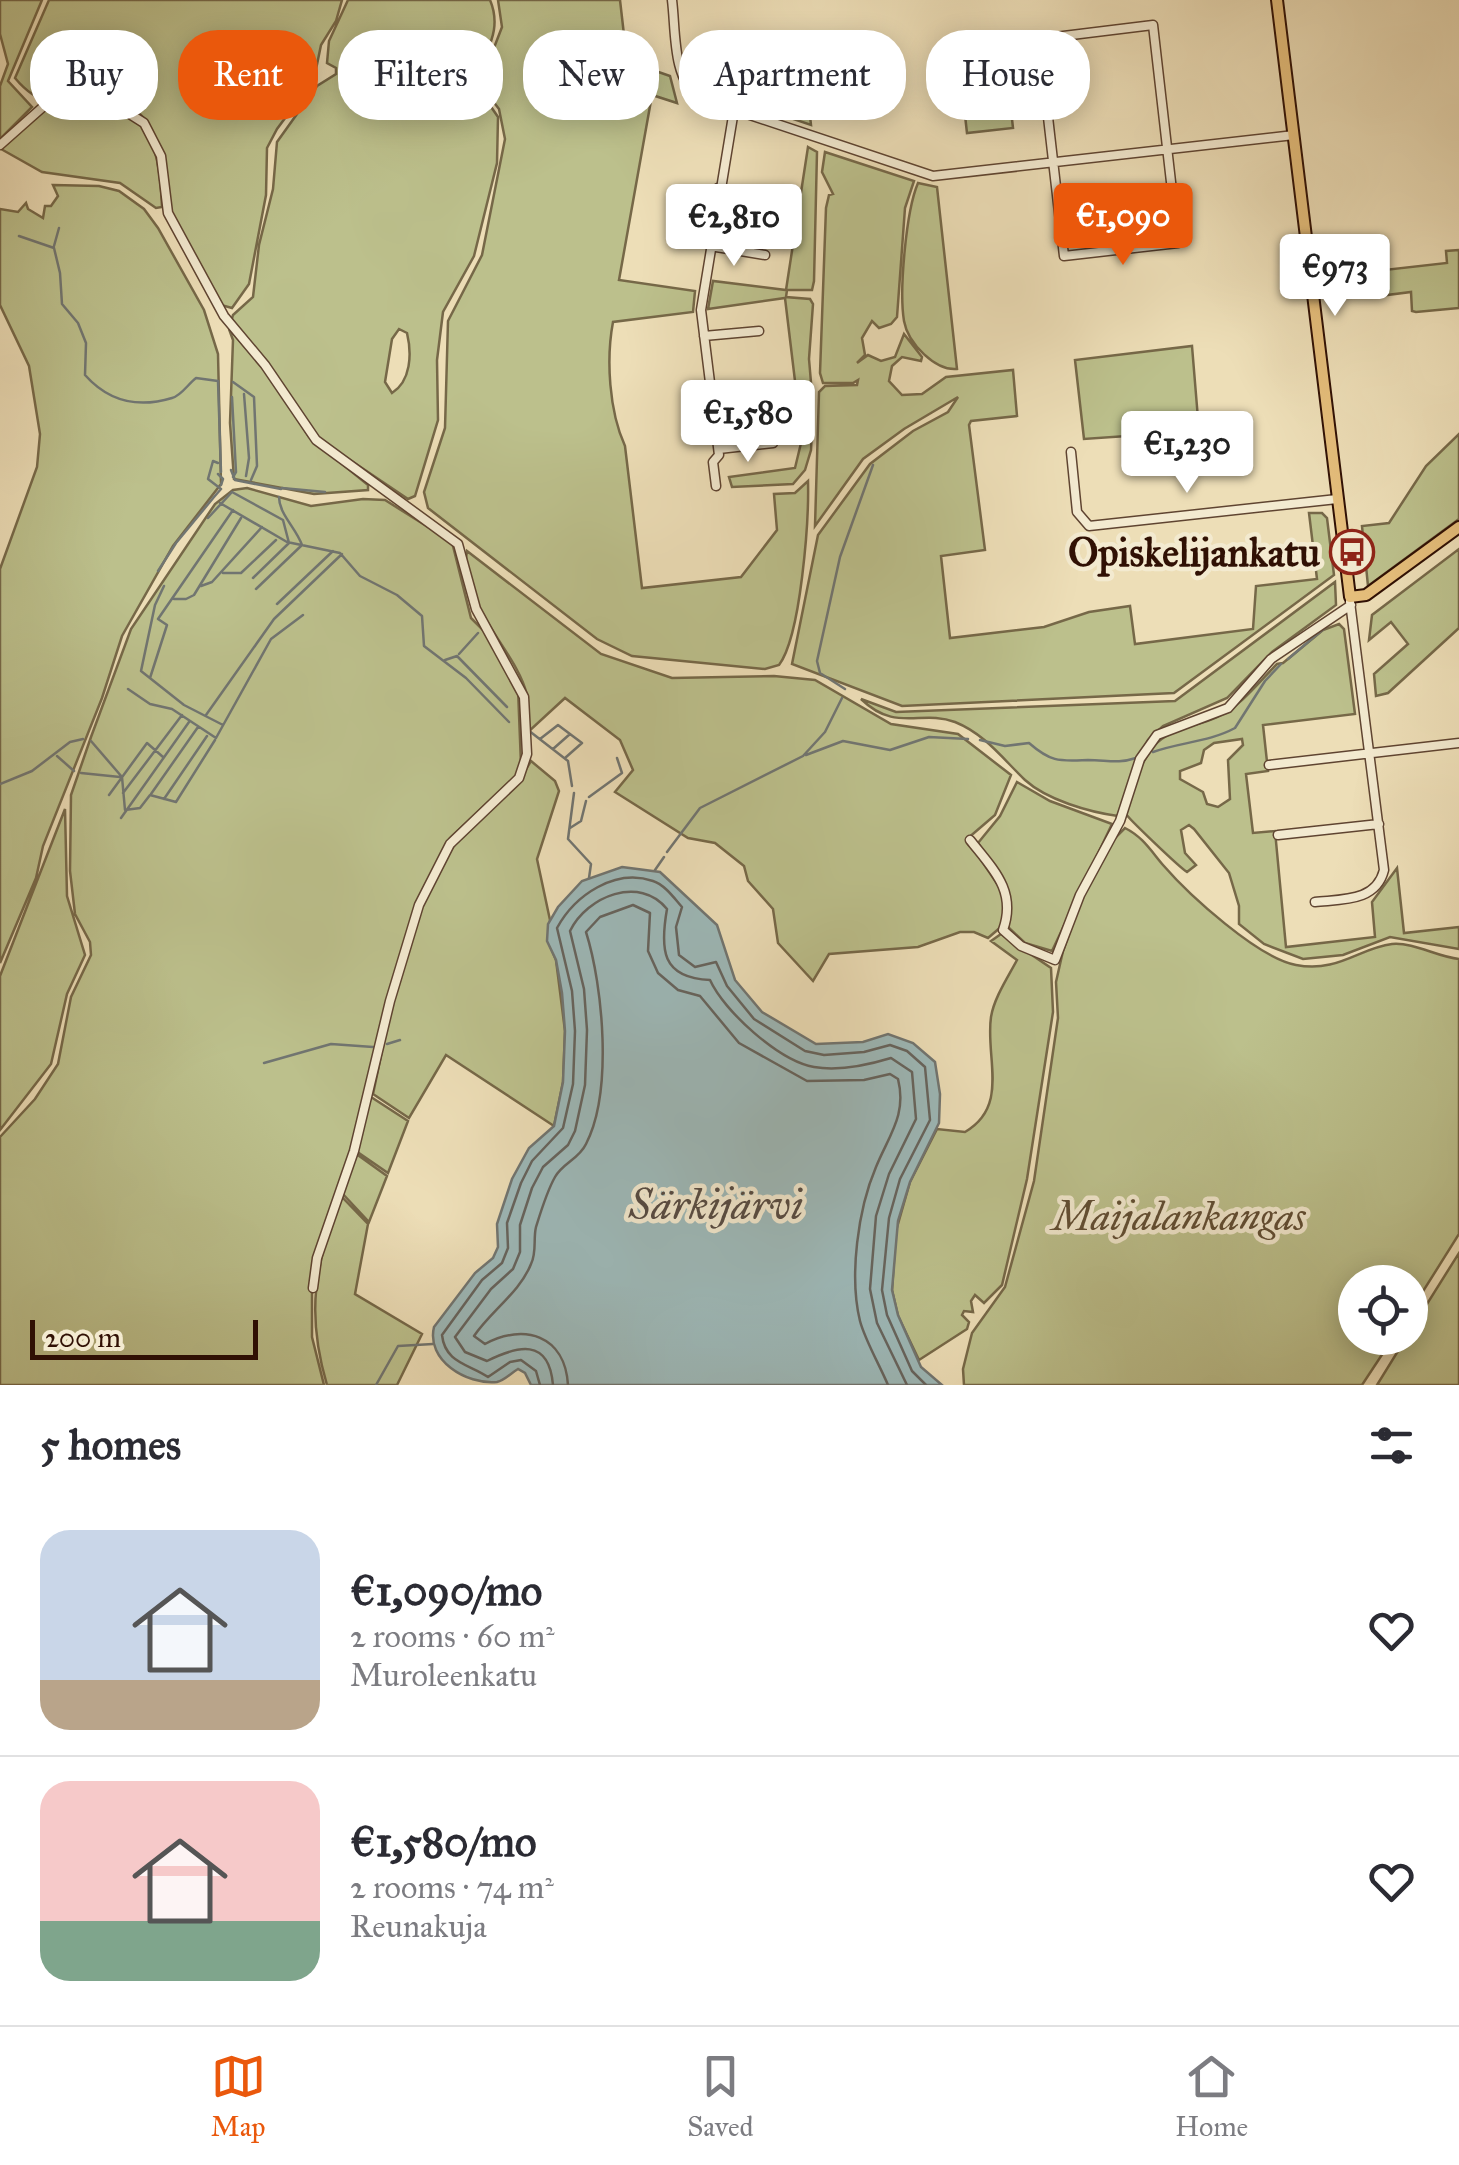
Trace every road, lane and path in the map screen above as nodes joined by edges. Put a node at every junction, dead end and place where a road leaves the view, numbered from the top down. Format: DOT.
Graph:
graph roads {
  1 [pos="672,0"];
  2 [pos="1277,0"];
  3 [pos="679,52"];
  4 [pos="732,120"];
  5 [pos="764,120"];
  6 [pos="1294,135"];
  7 [pos="0,145"];
  8 [pos="1168,149"];
  9 [pos="1053,163"];
  10 [pos="718,188"];
  11 [pos="775,197"];
  12 [pos="710,246"];
  13 [pos="765,254"];
  14 [pos="759,331"];
  15 [pos="704,336"];
  16 [pos="766,386"];
  17 [pos="712,394"];
  18 [pos="773,443"];
  19 [pos="719,449"];
  20 [pos="1071,452"];
  21 [pos="716,486"];
  22 [pos="1337,499"];
  23 [pos="1459,527"];
  24 [pos="1350,601"];
  25 [pos="1459,743"];
  26 [pos="1371,754"];
  27 [pos="1268,766"];
  28 [pos="1379,824"];
  29 [pos="1278,835"];
  30 [pos="970,840"];
  31 [pos="1315,902"];
  32 [pos="313,1288"];
  1 -- 3 [label="street"];
  2 -- 6 [label="main road"];
  4 -- 10 [label="street"];
  5 -- 9 [label="street"];
  6 -- 8 [label="street"];
  6 -- 22 [label="main road"];
  7 -- 32 [label="street"];
  8 -- 9 [label="street"];
  8 -- 9 [label="street"];
  8 -- 9 [label="street"];
  10 -- 11 [label="street"];
  10 -- 12 [label="street"];
  12 -- 13 [label="street"];
  12 -- 15 [label="street"];
  14 -- 15 [label="street"];
  15 -- 17 [label="street"];
  16 -- 17 [label="street"];
  17 -- 19 [label="street"];
  18 -- 19 [label="street"];
  19 -- 21 [label="street"];
  20 -- 22 [label="street"];
  22 -- 24 [label="main road"];
  23 -- 24 [label="main road"];
  24 -- 26 [label="street"];
  24 -- 30 [label="street"];
  25 -- 26 [label="street"];
  26 -- 27 [label="street"];
  26 -- 28 [label="street"];
  28 -- 29 [label="street"];
  28 -- 31 [label="street"];
}
